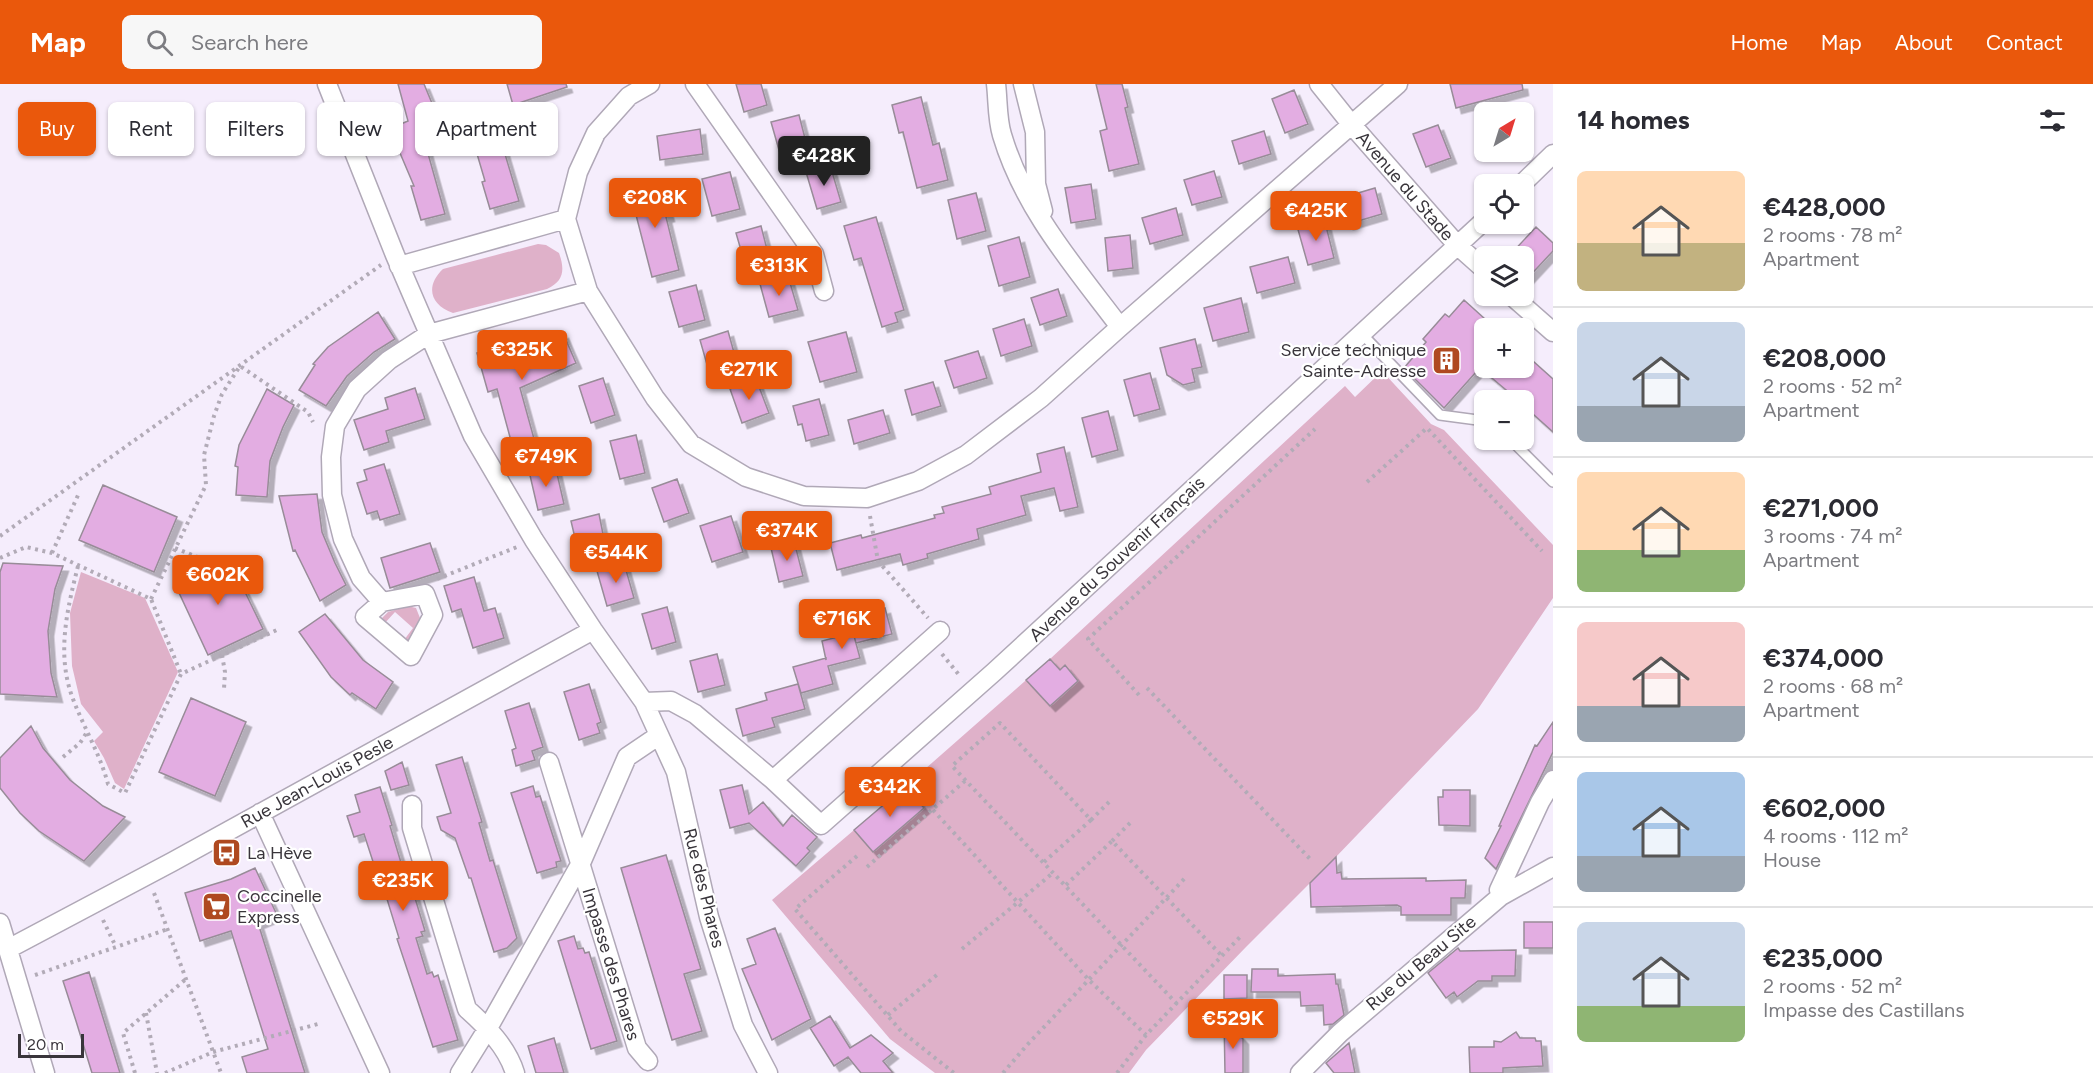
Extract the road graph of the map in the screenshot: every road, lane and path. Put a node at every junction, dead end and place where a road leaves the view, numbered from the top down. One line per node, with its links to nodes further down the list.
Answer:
1 (327, 84): 15 (street, Rue des Phares)
2 (650, 84): 11 (street)
3 (695, 84): 18 (street)
4 (996, 84): 13 (street)
5 (1023, 84): 13 (street)
6 (1319, 84): 8 (street, Avenue du Stade)
7 (1398, 84): 8 (street)
8 (1351, 124): 14 (street, Avenue du Stade); 20 (street)
9 (1553, 154): 10 (street)
10 (1532, 174)
11 (566, 219): 15 (street); 17 (street)
12 (1474, 231): 14 (street, Avenue du Stade)
13 (1049, 233): 20 (street)
14 (1458, 246): 16 (street); 23 (street, Avenue du Souvenir Français)
15 (397, 260): 22 (street, Rue des Phares); 24 (path)
16 (1474, 260)
17 (588, 291): 22 (street); 32 (street)
18 (824, 291)
19 (1523, 306): 21 (street)
20 (1120, 327): 32 (street)
21 (1553, 333)
22 (429, 334): 34 (street, Rue des Phares); 43 (street)
23 (1362, 334): 25 (lane); 51 (street, Avenue du Souvenir Français)
24 (240, 366): 26 (path); 33 (path); 35 (path)
25 (1474, 420)
26 (313, 422)
27 (1316, 429): 52 (path)
28 (1521, 450): 30 (lane)
29 (1367, 482): 36 (path)
30 (1553, 482)
31 (79, 493): 37 (path)
32 (867, 498): 46 (path)
33 (0, 536)
34 (534, 540): 41 (path); 45 (street, Rue des Phares)
35 (175, 548): 39 (path); 42 (path)
36 (1542, 551)
37 (52, 553): 38 (path); 40 (path)
38 (0, 558)
39 (207, 561)
40 (78, 567): 42 (path); 54 (path)
41 (425, 594): 43 (street); 43 (street)
42 (151, 599): 48 (path)
43 (382, 602)
44 (279, 629): 47 (path)
45 (593, 630): 53 (street, Rue des Phares); 64 (street, Rue Jean-Louis Pesle)
46 (935, 635): 51 (path); 58 (street)
47 (222, 655): 48 (path); 50 (path)
48 (181, 674): 54 (path)
49 (1147, 688): 69 (path)
50 (224, 689)
51 (974, 691): 58 (street, Avenue du Souvenir Français)
52 (1139, 695)
53 (644, 702): 55 (street, Rue des Phares); 58 (street)
54 (87, 731): 56 (path)
55 (658, 736): 71 (street); 111 (street, Rue des Phares)
56 (63, 757)
57 (549, 762): 71 (street, Impasse des Phares)
58 (773, 780)
59 (966, 780): 63 (path); 65 (path); 70 (path)
60 (1553, 780): 78 (street)
61 (1112, 799): 65 (path)
62 (412, 805): 98 (street)
63 (933, 810): 72 (path); 80 (path)
64 (260, 813): 87 (street, Rue Jean-Louis Pesle); 108 (street)
65 (1091, 820): 70 (path)
66 (1132, 820): 67 (path)
67 (1112, 842): 76 (path); 79 (path)
68 (857, 856): 96 (path)
69 (1312, 861)
70 (1044, 862): 74 (path)
71 (581, 863): 98 (street); 101 (street, Impasse des Phares)
72 (867, 867)
73 (1553, 867): 78 (street, Rue du Beau Site)
74 (1054, 872): 76 (path); 80 (path)
75 (1185, 878): 79 (path)
76 (1066, 885): 85 (path)
77 (154, 892): 83 (path)
78 (1501, 896): 115 (street, Rue du Beau Site)
79 (1166, 897): 85 (path); 89 (path)
80 (1017, 901): 88 (path); 93 (path)
81 (103, 920): 86 (path)
82 (0, 923): 87 (street)
83 (168, 929): 86 (path); 92 (path)
84 (1240, 937): 89 (path)
85 (1122, 945): 93 (path); 94 (path)
86 (116, 947): 91 (path)
87 (8, 948): 103 (street)
88 (962, 949)
89 (1222, 956): 94 (path)
90 (938, 974): 96 (path)
91 (33, 976)
92 (186, 979): 95 (path); 100 (path)
93 (1089, 980): 99 (path); 113 (path)
94 (1177, 1004): 99 (path)
95 (146, 1013): 104 (path); 105 (path)
96 (888, 1015): 112 (path)
97 (318, 1024): 100 (path)
98 (488, 1028): 109 (street); 110 (street)
99 (1146, 1035): 114 (path)
100 (213, 1052): 102 (path); 107 (path)
101 (648, 1061)
102 (174, 1071): 106 (path)
103 (45, 1073)
104 (135, 1073)
105 (157, 1073)
106 (165, 1073)
107 (221, 1073)
108 (380, 1073)
109 (460, 1073)
110 (515, 1073)
111 (768, 1073)
112 (954, 1073)
113 (1003, 1073)
114 (1117, 1073)
115 (1300, 1073)

